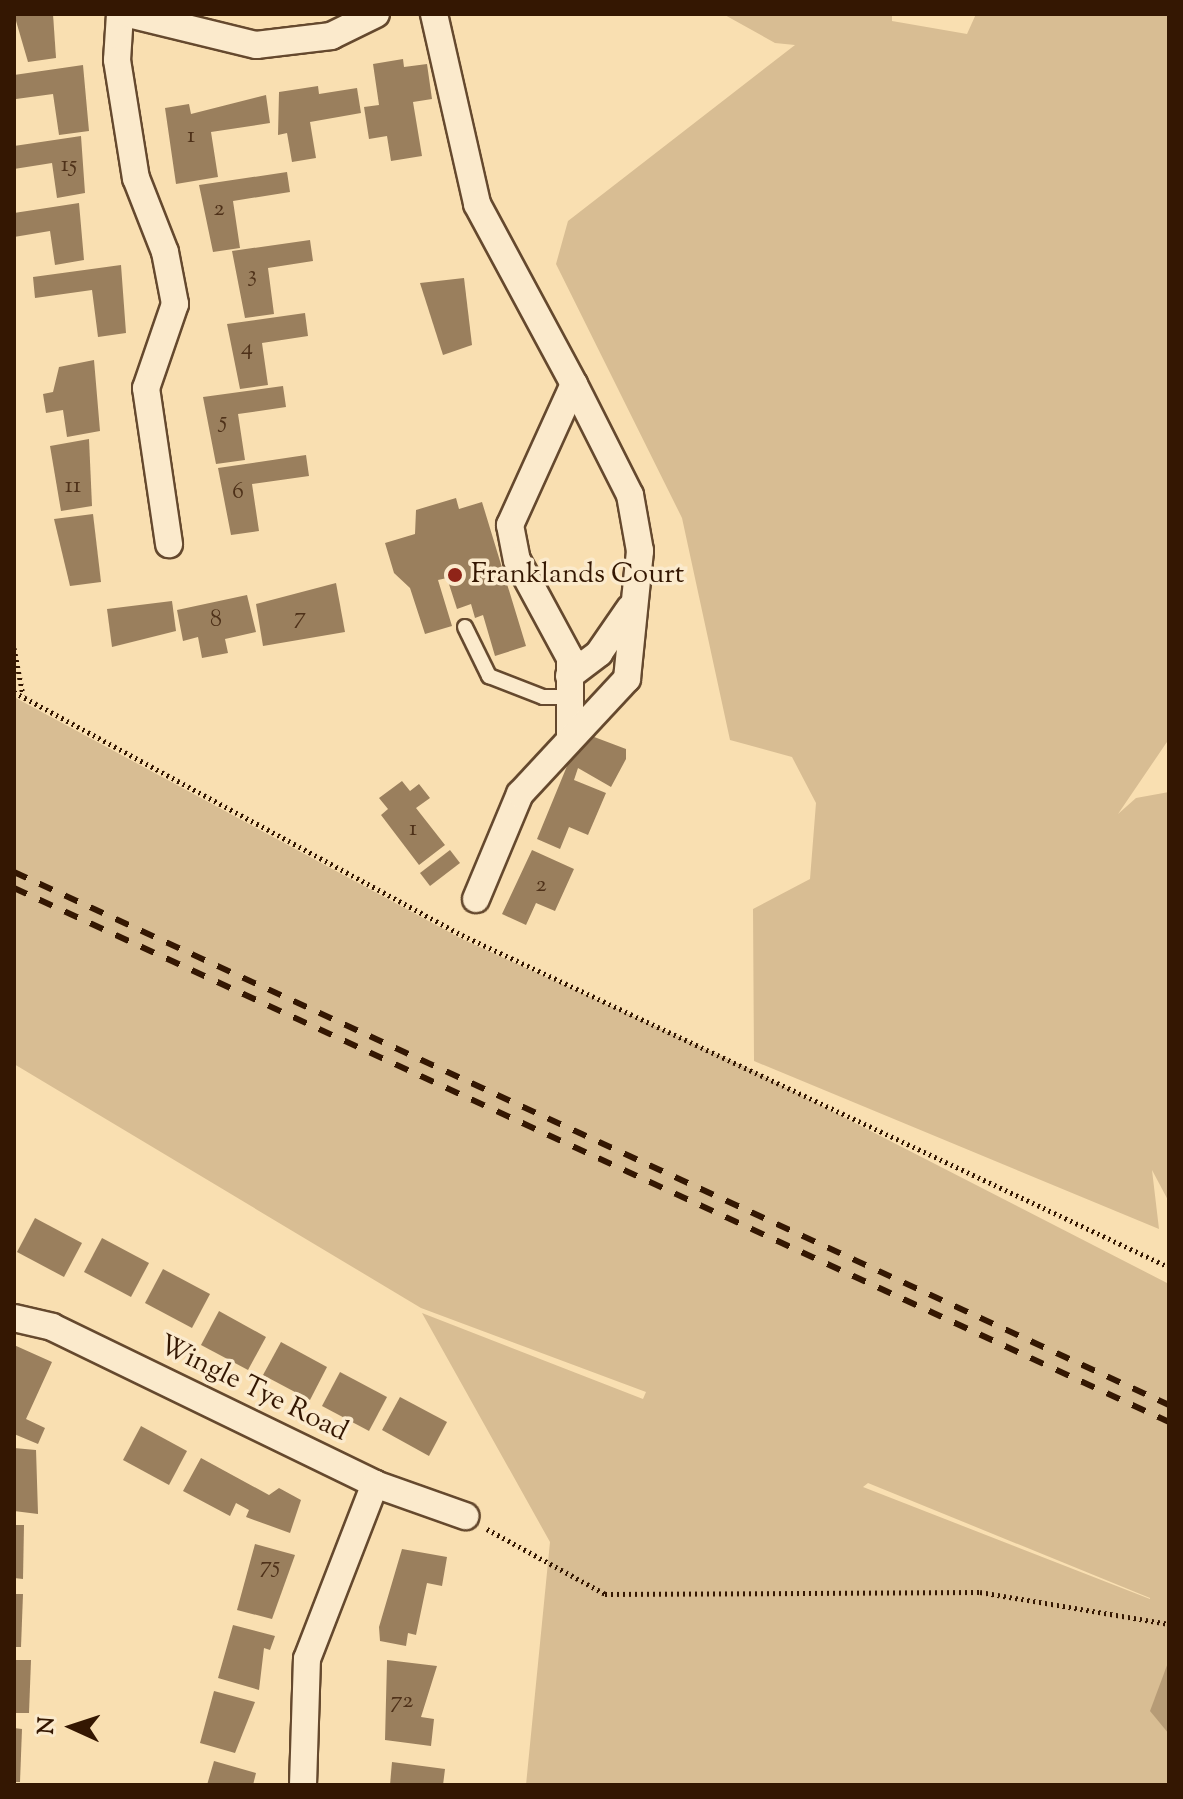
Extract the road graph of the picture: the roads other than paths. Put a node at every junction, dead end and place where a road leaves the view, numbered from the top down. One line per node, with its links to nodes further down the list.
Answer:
1 (120, 14): 6 (street)
2 (129, 14): 3 (street)
3 (376, 14)
4 (434, 14): 5 (street)
5 (574, 384): 7 (street); 9 (street)
6 (169, 544)
7 (630, 608): 9 (street); 10 (street)
8 (465, 627): 9 (lane)
9 (569, 686): 10 (street)
10 (570, 736): 11 (street)
11 (476, 899)
12 (14, 1318): 13 (street, Wingle Tye Road)
13 (375, 1484): 14 (street, Wingle Tye Road); 15 (street)
14 (465, 1516)
15 (303, 1785)

